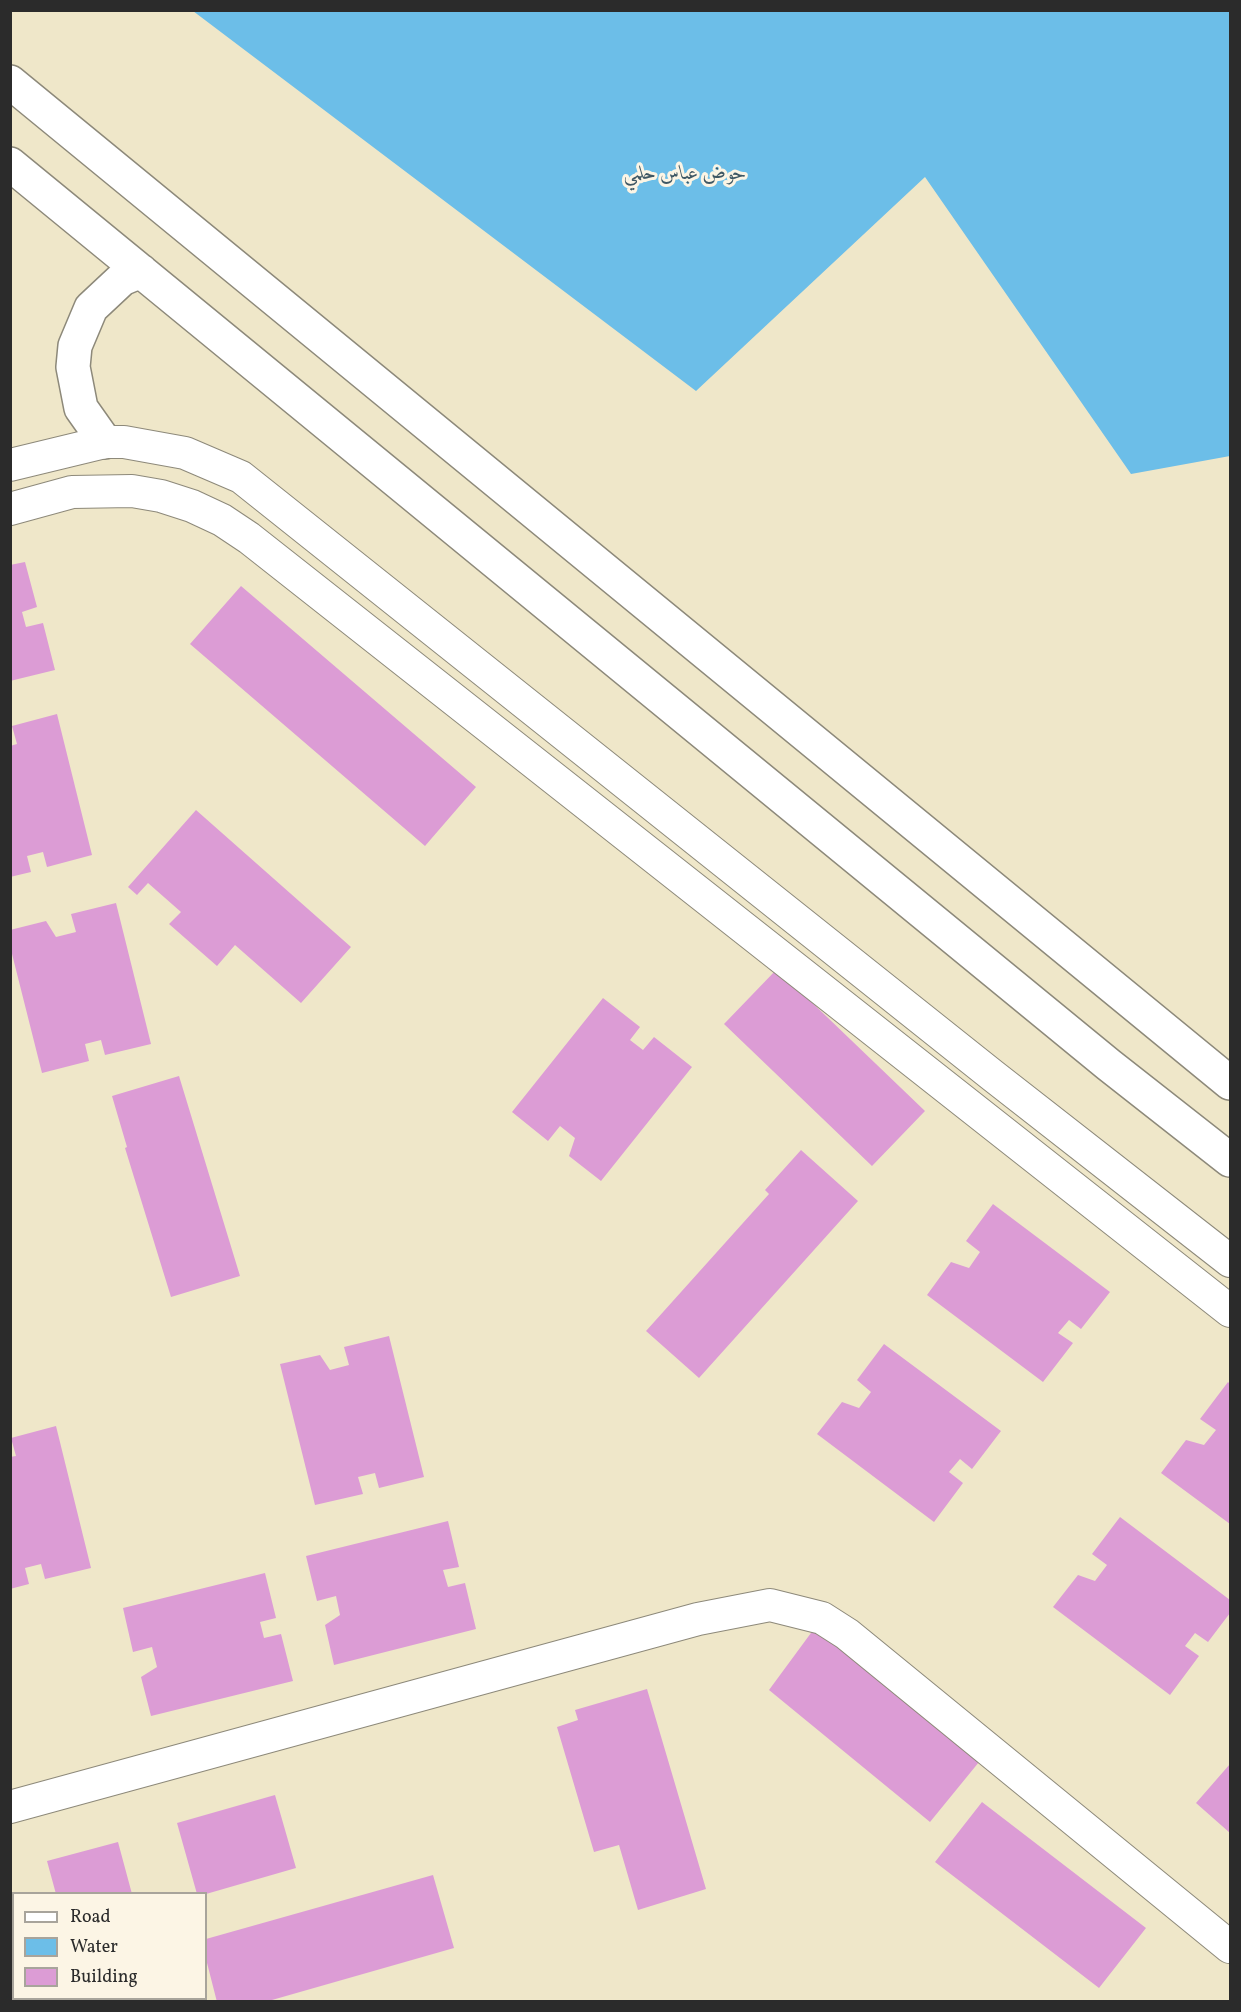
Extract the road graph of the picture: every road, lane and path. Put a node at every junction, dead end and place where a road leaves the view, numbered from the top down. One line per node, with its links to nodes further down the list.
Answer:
1 (10, 82): 9 (main road)
2 (10, 164): 3 (main road)
3 (141, 271): 4 (main road); 10 (main road)
4 (105, 442): 5 (street); 7 (street)
5 (10, 465)
6 (10, 509): 8 (street)
7 (666, 815): 8 (street); 11 (street)
8 (640, 846): 12 (street)
9 (1230, 1083)
10 (1230, 1160)
11 (1230, 1261)
12 (1230, 1311)
13 (10, 1807): 14 (street)
14 (1230, 1947)

